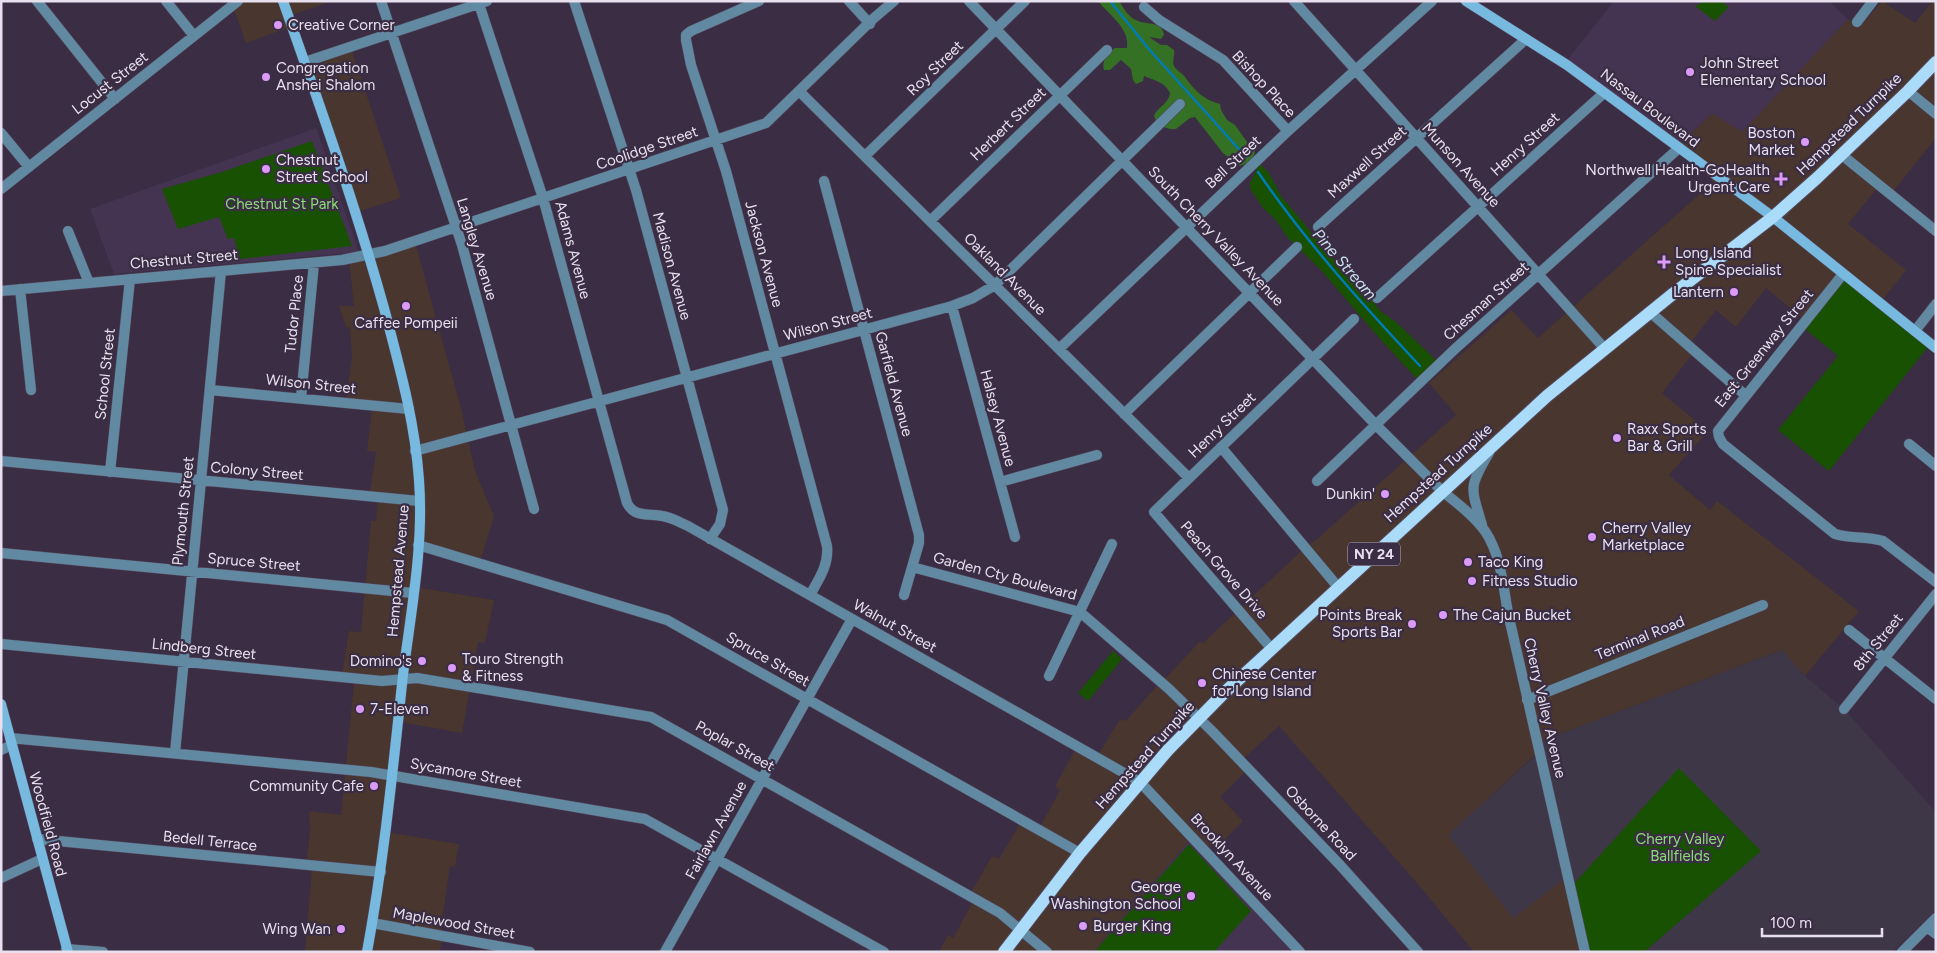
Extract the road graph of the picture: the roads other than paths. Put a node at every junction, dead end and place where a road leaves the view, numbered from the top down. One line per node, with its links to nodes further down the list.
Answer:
1 (38, 1): 32 (street)
2 (166, 1): 22 (street)
3 (238, 1): 22 (street, Locust Street)
4 (283, 1): 25 (main road, Hempstead Avenue)
5 (381, 1): 21 (street, Langley Avenue)
6 (574, 1): 44 (street, Madison Avenue)
7 (759, 1): 38 (street, Jackson Avenue)
8 (849, 1): 19 (street)
9 (894, 1): 19 (street, Coolidge Street)
10 (969, 1): 20 (street, South Cherry Valley Avenue)
11 (1025, 1): 20 (street, Roy Street)
12 (1294, 1): 27 (street, Munson Avenue)
13 (1432, 1): 27 (street, Bell Street)
14 (1466, 1): 23 (main road, Nassau Boulevard)
15 (1873, 1): 18 (street)
16 (481, 2): 21 (street); 47 (street, Adams Avenue)
17 (1144, 7): 35 (street, Bishop Place)
18 (1857, 22)
19 (870, 24): 29 (street, Coolidge Street)
20 (996, 30): 31 (street, South Cherry Valley Avenue); 41 (street, Roy Street)
21 (392, 33): 25 (street); 51 (street, Langley Avenue)
22 (194, 36): 32 (street, Locust Street)
23 (1526, 40): 30 (main road, Nassau Boulevard); 37 (street, Maxwell Street)
24 (1107, 50): 31 (street, Herbert Street)
25 (305, 62): 57 (main road, Hempstead Avenue)
26 (1936, 62): 28 (main road, Hempstead Turnpike / NY 24)
27 (1356, 70): 35 (street, Bell Street); 37 (street, Munson Avenue)
28 (1908, 91): 34 (street); 40 (main road, Hempstead Turnpike / NY 24)
29 (800, 92): 38 (street, Coolidge Street); 41 (street, Oakland Avenue)
30 (1604, 93): 39 (main road, Nassau Boulevard); 48 (street, Henry Street)
31 (1059, 95): 42 (street, South Cherry Valley Avenue); 50 (street, Herbert Street)
32 (115, 99): 43 (street, Locust Street)
33 (1180, 104): 42 (street, Wilson Street)
34 (1936, 114)
35 (1288, 131): 52 (street, Bell Street)
36 (1, 133): 43 (street)
37 (1417, 138): 48 (street, Munson Avenue); 53 (street, Maxwell Street)
38 (717, 140): 44 (street, Coolidge Street); 78 (street, Jackson Avenue)
39 (1679, 148): 49 (main road, Nassau Boulevard); 60 (street, Chesman Street)
40 (1842, 155): 49 (main road, Hempstead Turnpike / NY 24); 55 (street)
41 (865, 156): 50 (street, Oakland Avenue)
42 (1123, 161): 52 (street, South Cherry Valley Avenue); 64 (street, Wilson Street)
43 (28, 167): 46 (street, Locust Street)
44 (629, 169): 47 (street, Coolidge Street); 80 (street, Madison Avenue)
45 (824, 181): 73 (street, Garfield Avenue)
46 (1, 189)
47 (543, 198): 51 (street, Coolidge Street); 85 (street, Adams Avenue)
48 (1478, 206): 60 (street, Munson Avenue); 68 (street, Henry Street)
49 (1772, 217): 61 (main road, Nassau Boulevard); 71 (main road, Hempstead Turnpike / NY 24)
50 (930, 221): 64 (street, Oakland Avenue)
51 (456, 227): 57 (street, Coolidge Street); 88 (street, Langley Avenue)
52 (1186, 227): 67 (street, South Cherry Valley Avenue); 76 (street, Bell Street)
53 (1318, 227)
54 (68, 231): 63 (street)
55 (1936, 231)
56 (1297, 247): 67 (street)
57 (369, 255): 58 (street, Chestnut Street); 86 (main road, Hempstead Avenue)
58 (314, 263): 59 (street, Chestnut Street); 84 (street, Tudor Place)
59 (221, 271): 62 (street, Chestnut Street); 82 (street, Plymouth Street)
60 (1539, 274): 77 (street, Munson Avenue); 89 (street, Chesman Street)
61 (1843, 274): 74 (main road, Nassau Boulevard); 83 (street, East Greenway Street)
62 (130, 279): 63 (street, Chestnut Street); 97 (street, School Street)
63 (89, 283): 65 (street, Chestnut Street)
64 (995, 285): 70 (street, Wilson Street); 76 (street, Oakland Avenue)
65 (20, 289): 66 (street, Chestnut Street); 81 (street)
66 (1, 291)
67 (1249, 293): 79 (street, South Cherry Valley Avenue); 87 (street)
68 (1377, 298)
69 (1936, 304): 74 (street)
70 (952, 306): 73 (street, Wilson Street); 101 (street, Halsey Avenue)
71 (1650, 312): 77 (main road, Hempstead Turnpike / NY 24); 83 (street)
72 (1354, 319): 79 (street, Henry Street)
73 (863, 330): 78 (street, Wilson Street); 113 (street, Garfield Avenue)
74 (1915, 331): 75 (main road, Nassau Boulevard)
75 (1936, 348)
76 (1059, 349): 87 (street, Oakland Avenue)
77 (1605, 349): 92 (main road, Hempstead Turnpike / NY 24)
78 (775, 354): 80 (street, Wilson Street); 119 (street, Jackson Avenue)
79 (1313, 359): 89 (street, South Cherry Valley Avenue); 91 (street, Henry Street)
80 (687, 378): 85 (street, Wilson Street); 109 (street, Madison Avenue)
81 (31, 390)
82 (210, 390): 84 (street, Wilson Street); 99 (street, Plymouth Street)
83 (1745, 395): 115 (street, East Greenway Street)
84 (301, 398): 86 (street, Wilson Street)
85 (599, 401): 88 (street, Wilson Street); 105 (street, Adams Avenue)
86 (409, 409): 93 (main road, Hempstead Avenue)
87 (1124, 414): 98 (street, Oakland Avenue)
88 (511, 425): 93 (street, Wilson Street); 104 (street, Langley Avenue)
89 (1376, 425): 100 (street, Chesman Street); 102 (street, South Cherry Valley Avenue)
90 (1909, 444): 96 (street)
91 (1221, 447): 98 (street, Henry Street); 116 (street)
92 (1492, 448): 102 (main road, Hempstead Turnpike / NY 24); 107 (street)
93 (415, 451): 103 (main road, Hempstead Avenue)
94 (1097, 455): 101 (street)
95 (1, 461): 97 (street, Colony Street)
96 (1936, 466)
97 (110, 472): 99 (street, Colony Street)
98 (1189, 478): 106 (street, Henry Street)
99 (201, 480): 103 (street, Colony Street); 114 (street, Plymouth Street)
100 (1318, 481)
101 (1000, 482): 108 (street, Halsey Avenue)
102 (1442, 491): 107 (street, Cherry Valley Avenue); 116 (main road, Hempstead Turnpike / NY 24)
103 (419, 501): 111 (main road, Hempstead Avenue)
104 (534, 509)
105 (630, 510): 109 (street, Walnut Street)
106 (1154, 512): 126 (street, Peach Grove Drive)
107 (1483, 529): 133 (street, Cherry Valley Avenue)
108 (1015, 537)
109 (710, 539): 119 (street, Walnut Street)
110 (1112, 544): 122 (street)
111 (418, 545): 117 (main road, Hempstead Avenue); 131 (street, Spruce Street)
112 (1, 553): 114 (street, Spruce Street)
113 (912, 566): 120 (street, Garfield Avenue); 122 (street, Garden Cty Boulevard)
114 (192, 571): 117 (street, Spruce Street); 128 (street, Plymouth Street)
115 (1936, 582)
116 (1338, 587): 126 (main road, Hempstead Turnpike / NY 24)
117 (413, 593): 130 (main road, Hempstead Avenue)
118 (1936, 594): 127 (street, 8th Street)
119 (810, 595): 123 (street, Walnut Street)
120 (904, 595)
121 (1763, 605): 133 (street, Terminal Road)
122 (1080, 612): 129 (street); 136 (street, Garden Cty Boulevard)
123 (852, 619): 131 (street, Fairlawn Avenue); 142 (street, Walnut Street)
124 (1849, 630): 127 (street)
125 (1, 644): 128 (street, Lindberg Street)
126 (1271, 648): 136 (main road, Hempstead Turnpike / NY 24)
127 (1884, 658): 132 (street); 135 (street, 8th Street)
128 (183, 662): 130 (street, Lindberg Street); 139 (street, Plymouth Street)
129 (1049, 676)
130 (403, 679): 140 (main road, Hempstead Avenue); 141 (street, Poplar Street)
131 (807, 699): 141 (street, Fairlawn Avenue); 144 (street, Spruce Street)
132 (1936, 699)
133 (1527, 700): 165 (street, Cherry Valley Avenue)
134 (1, 704): 137 (main road, Woodfield Road)
135 (1844, 709)
136 (1199, 718): 142 (main road, Hempstead Turnpike / NY 24); 164 (street, Osborne Road)
137 (11, 742): 138 (street); 139 (street, Sycamore Street); 143 (main road, Woodfield Road)
138 (1, 750)
139 (175, 753): 140 (street, Sycamore Street)
140 (393, 776): 145 (street, Sycamore Street); 147 (main road, Hempstead Avenue)
141 (762, 778): 145 (street, Fairlawn Avenue); 152 (street, Poplar Street)
142 (1140, 782): 144 (main road, Hempstead Turnpike / NY 24); 163 (street, Brooklyn Avenue)
143 (37, 839): 146 (main road, Woodfield Road); 147 (street, Bedell Terrace)
144 (1080, 853): 152 (main road, Hempstead Turnpike / NY 24)
145 (717, 858): 159 (street, Fairlawn Avenue); 160 (street, Sycamore Street)
146 (42, 859): 148 (street); 155 (main road, Woodfield Road)
147 (380, 872): 150 (main road, Hempstead Avenue)
148 (1, 878)
149 (1936, 918): 151 (street)
150 (372, 923): 154 (street, Maplewood Street); 157 (main road, Hempstead Avenue)
151 (1927, 927): 153 (street); 166 (street)
152 (1020, 930): 161 (main road, Hempstead Turnpike / NY 24); 162 (street, Poplar Street)
153 (1936, 934)
154 (488, 948): 158 (street, Maplewood Street)
155 (67, 950): 156 (street)
156 (103, 952)
157 (368, 952)
158 (530, 952)
159 (665, 952)
160 (884, 952)
161 (1004, 952)
162 (1047, 952)
163 (1300, 952)
164 (1418, 952)
165 (1585, 952)
166 (1902, 952)

